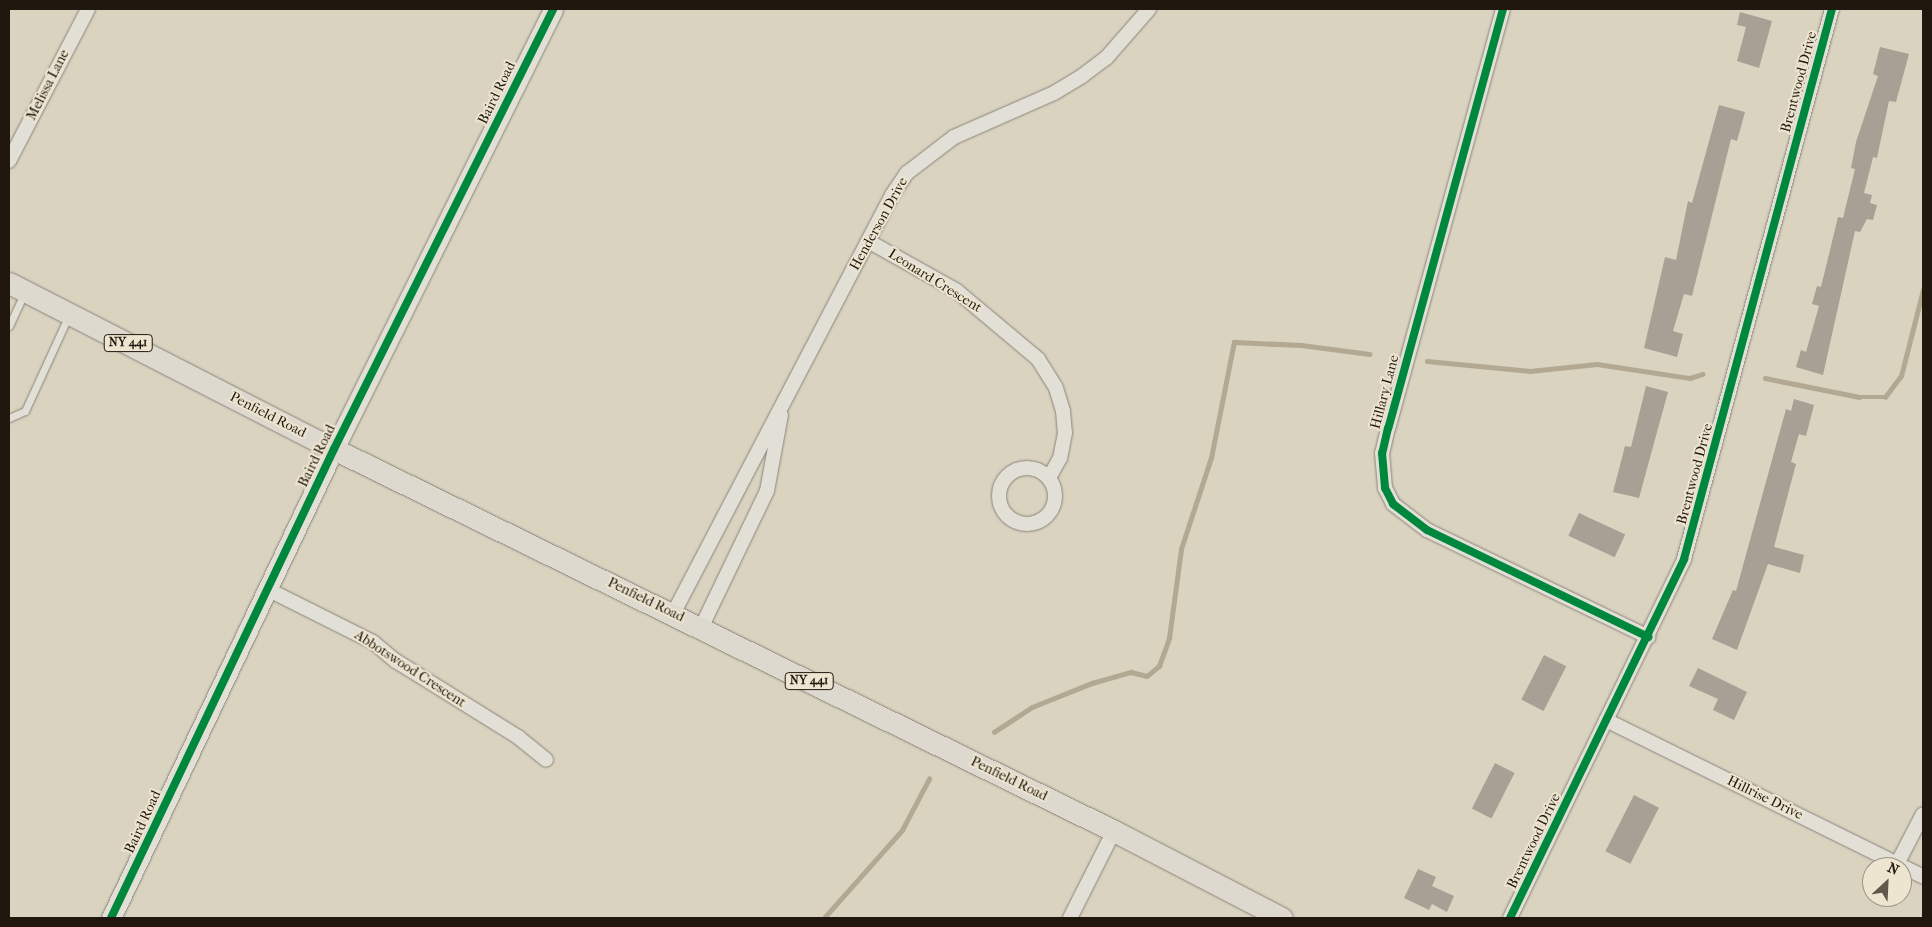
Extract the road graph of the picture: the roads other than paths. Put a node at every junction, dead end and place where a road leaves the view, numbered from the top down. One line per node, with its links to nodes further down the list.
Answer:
1 (88, 9): 6 (street, Melissa Lane)
2 (553, 9): 13 (street, Baird Road)
3 (1149, 9): 7 (street, Henderson Drive)
4 (1503, 9): 18 (street, Hillary Lane)
5 (1832, 9): 18 (street, Brentwood Drive)
6 (9, 162)
7 (868, 241): 11 (street, Henderson Drive); 14 (street, Leonard Crescent)
8 (17, 287): 9 (main road, Penfield Road / NY 441); 10 (lane)
9 (70, 314): 12 (lane); 13 (main road, Penfield Road / NY 441)
10 (9, 326)
11 (782, 405): 16 (street, Henderson Drive); 17 (street, Henderson Drive)
12 (9, 418)
13 (334, 449): 15 (street, Baird Road); 16 (main road, Penfield Road / NY 441)
14 (1049, 478): 14 (street)
15 (267, 589): 20 (street, Abbotswood Crescent); 25 (street, Baird Road)
16 (673, 614): 17 (main road, Penfield Road / NY 441)
17 (701, 628): 22 (main road, Penfield Road / NY 441)
18 (1648, 638): 19 (street, Brentwood Drive)
19 (1606, 720): 23 (street, Hillrise Drive); 28 (street, Brentwood Drive)
20 (546, 760)
21 (1923, 814): 24 (street)
22 (1114, 831): 26 (street); 27 (main road, Penfield Road / NY 441)
23 (1883, 857)
24 (1901, 857)
25 (111, 918)
26 (1070, 918)
27 (1282, 918)
28 (1510, 918)

